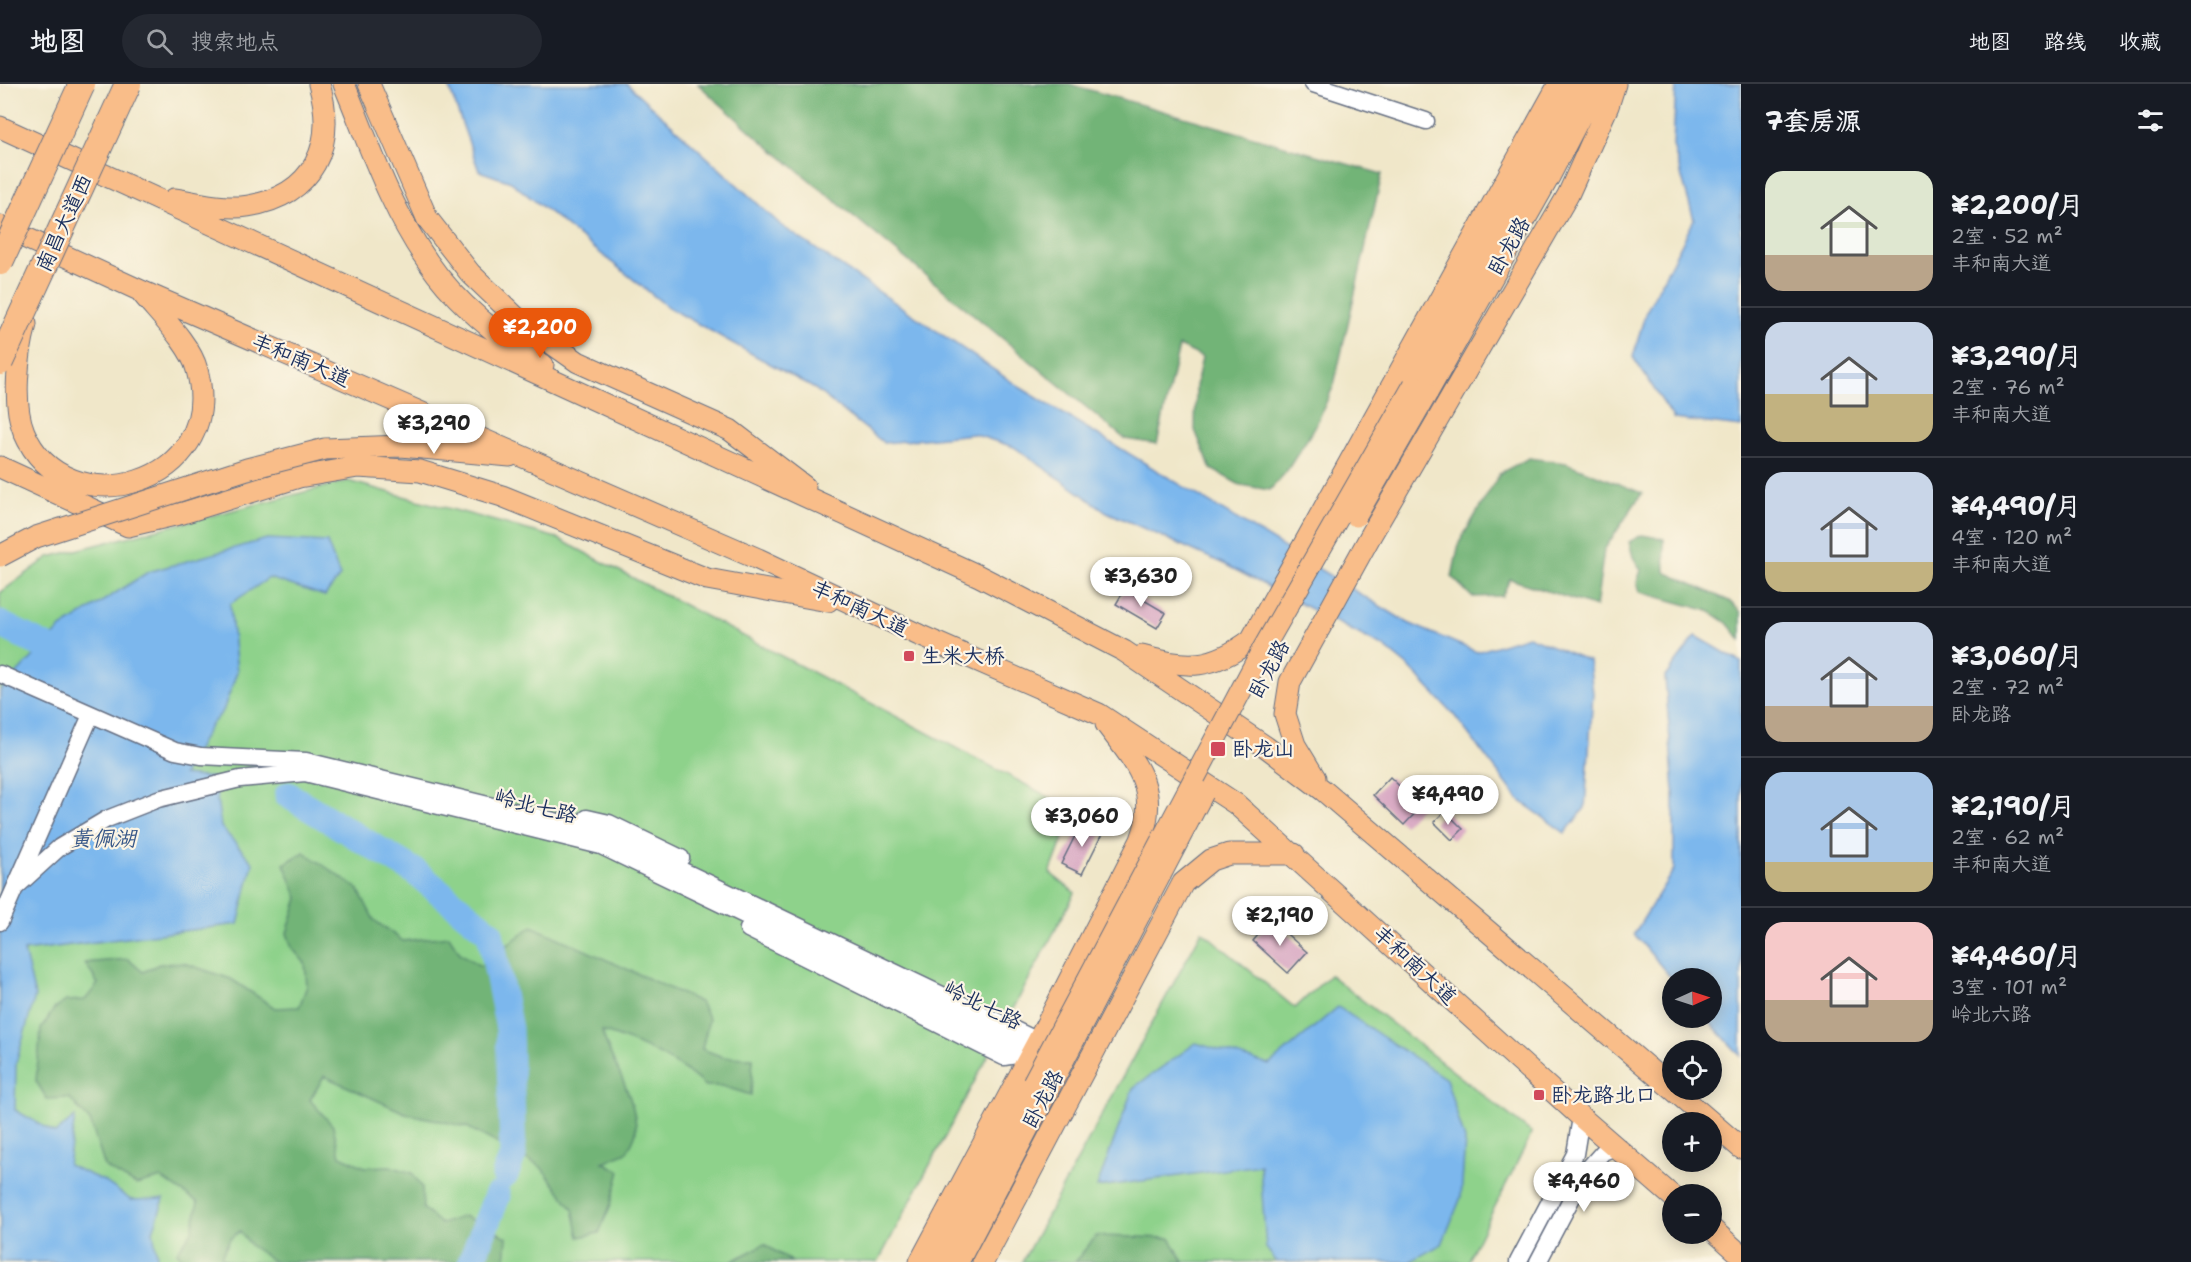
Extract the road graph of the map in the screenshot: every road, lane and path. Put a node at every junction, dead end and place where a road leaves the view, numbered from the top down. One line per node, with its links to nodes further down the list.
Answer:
1 (82, 84): 15 (highway, 南昌大道西, bridge)
2 (319, 84): 13 (main road)
3 (344, 84): 20 (main road)
4 (369, 84): 23 (main road)
5 (1313, 84): 11 (street)
6 (1559, 84): 26 (main road, 卧龙路)
7 (1577, 84): 19 (main road, 卧龙路)
8 (1597, 84): 19 (main road, 卧龙路)
9 (1615, 84): 30 (main road, 卧龙路)
10 (129, 86): 16 (highway, 南昌大道西, bridge)
11 (1426, 121)
12 (0, 127): 13 (main road)
13 (153, 196): 20 (main road)
14 (0, 226): 17 (main road, 丰和南大道)
15 (0, 262)
16 (37, 283): 17 (main road, bridge); 18 (highway, 南昌大道西, bridge)
17 (139, 290): 21 (main road, 丰和南大道)
18 (0, 362)
19 (1420, 389): 35 (main road, 卧龙路, bridge)
20 (623, 413): 23 (main road)
21 (528, 458): 24 (main road, bridge); 25 (main road, 丰和南大道)
22 (0, 467): 25 (main road)
23 (838, 512): 26 (main road)
24 (0, 556)
25 (855, 606): 28 (main road, 丰和南大道)
26 (1124, 651): 30 (main road)
27 (0, 674): 29 (street)
28 (1099, 714): 31 (main road, 丰和南大道); 34 (main road, 卧龙路)
29 (91, 715): 32 (street, 岭北七路); 34 (street)
30 (1324, 791): 36 (main road)
31 (1294, 854): 37 (main road, 丰和南大道); 47 (main road, 卧龙路)
32 (16, 886): 33 (street, 岭北七路); 34 (street, 岭北七路)
33 (0, 922)
34 (1035, 1047): 44 (main road, 卧龙路)
35 (1040, 1087): 45 (main road, 卧龙路); 46 (main road, 卧龙路)
36 (1699, 1112)
37 (1581, 1117): 39 (main road, 丰和南大道); 48 (street)
38 (1722, 1132): 40 (main road)
39 (1616, 1147): 41 (main road, 丰和南大道); 49 (street)
40 (1741, 1148)
41 (1662, 1187)
42 (1722, 1238): 43 (main road)
43 (1741, 1255)
44 (920, 1262)
45 (940, 1262)
46 (958, 1262)
47 (983, 1262)
48 (1518, 1262)
49 (1539, 1262)

